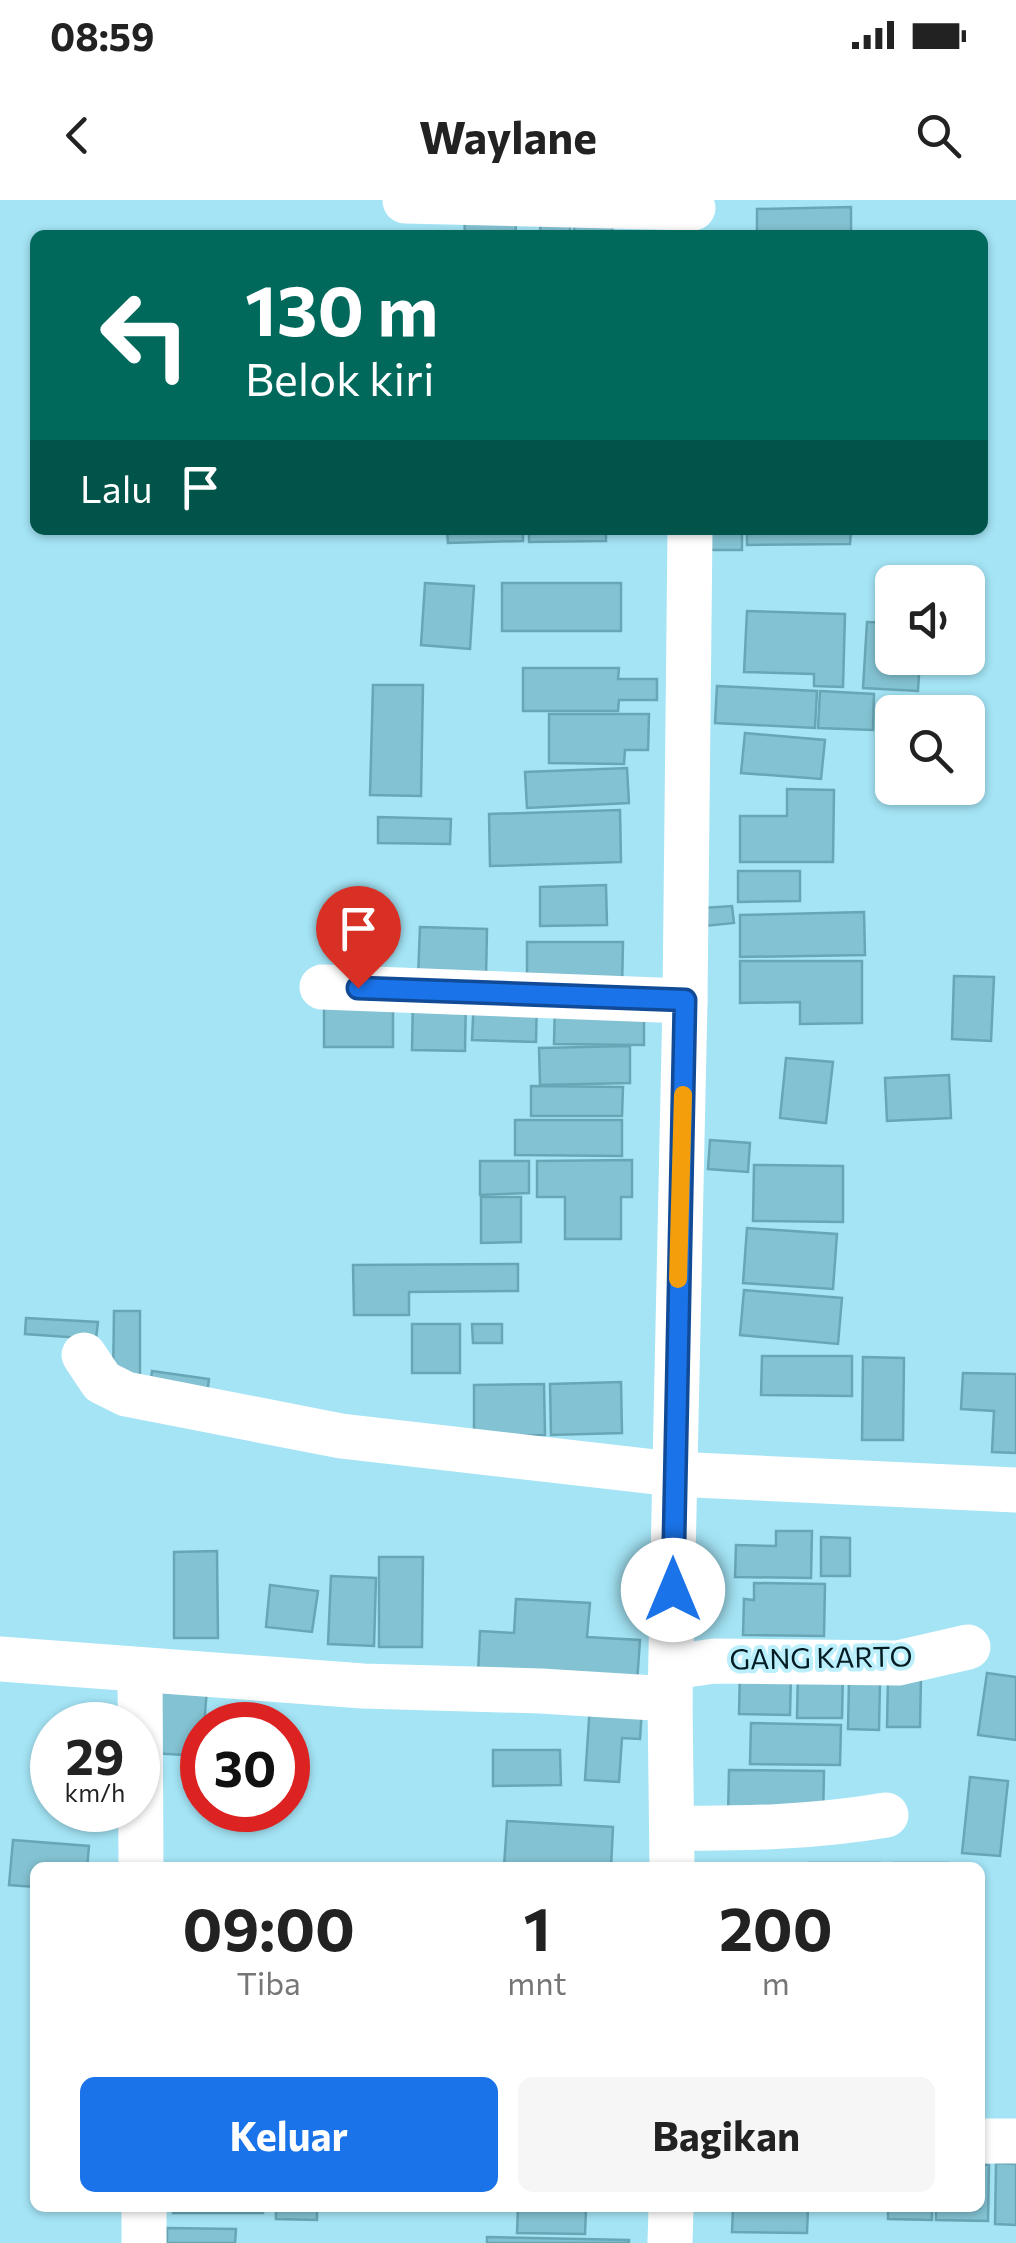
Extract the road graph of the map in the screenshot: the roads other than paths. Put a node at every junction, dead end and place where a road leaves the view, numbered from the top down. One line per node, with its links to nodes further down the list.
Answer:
1 (405, 200): 2 (street)
2 (693, 214)
3 (690, 535): 5 (street)
4 (322, 987): 5 (street)
5 (685, 1000): 7 (street)
6 (84, 1355): 7 (street)
7 (674, 1474): 8 (street); 12 (street)
8 (1016, 1490)
9 (968, 1647): 12 (street, GANG KARTO)
10 (0, 1659): 11 (street, GANG KARTO)
11 (140, 1670): 12 (street, GANG KARTO); 15 (street)
12 (672, 1683): 14 (street)
13 (886, 1814): 14 (street)
14 (672, 1848)
15 (141, 1862)
16 (985, 2141): 17 (street)
17 (1016, 2141)
18 (144, 2212): 20 (street)
19 (671, 2212): 21 (street)
20 (144, 2243)
21 (670, 2243)

